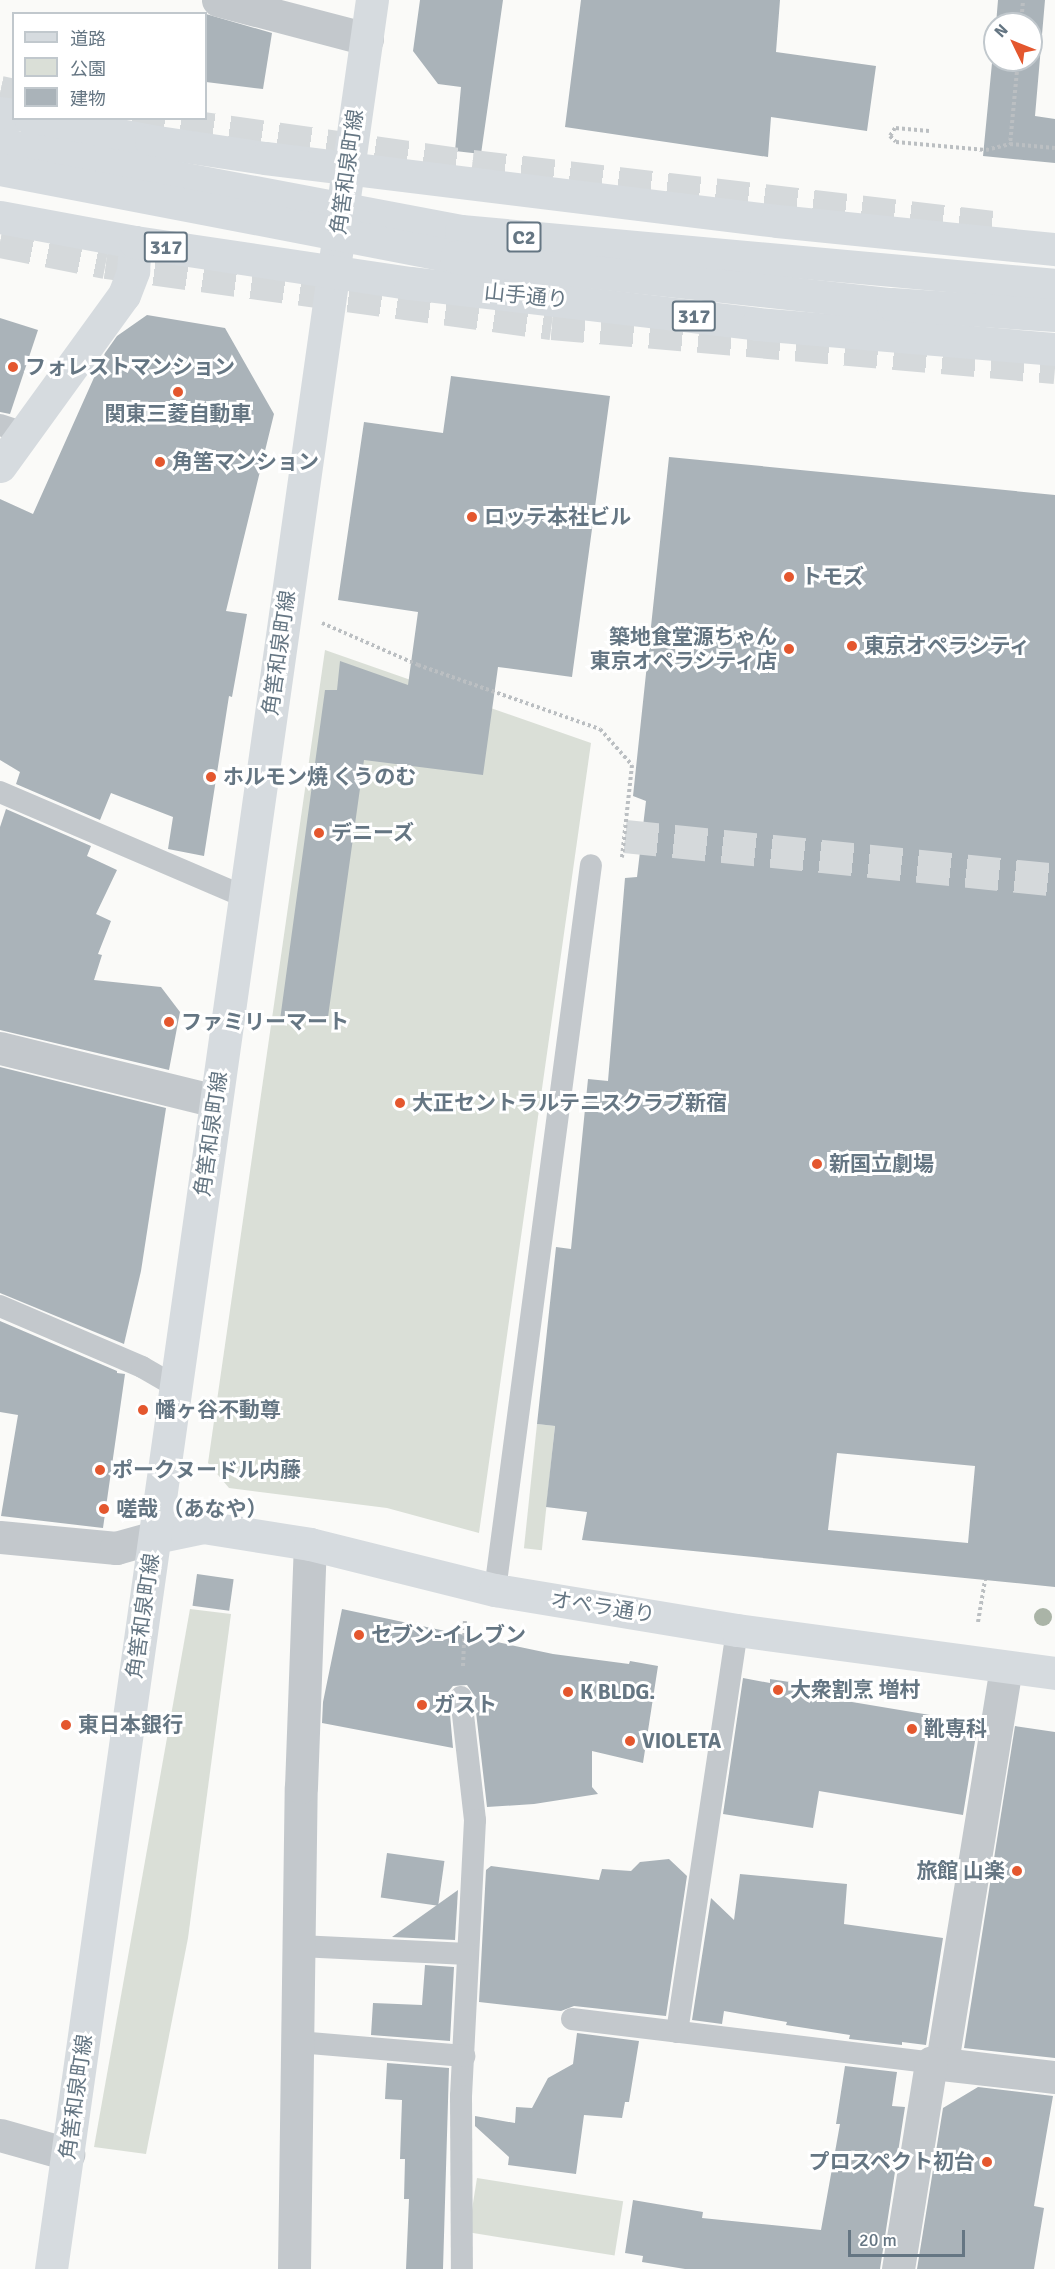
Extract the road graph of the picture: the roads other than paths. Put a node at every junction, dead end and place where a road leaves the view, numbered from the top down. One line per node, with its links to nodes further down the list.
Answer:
1 (218, 0): 3 (street)
2 (372, 0): 3 (main road, 角筈和泉町線)
3 (367, 39): 6 (main road, 角筈和泉町線)
4 (41, 120): 6 (main road)
5 (0, 144): 12 (main road, C2)
6 (347, 168): 10 (main road); 11 (main road, 角筈和泉町線)
7 (0, 169): 13 (main road, C2)
8 (0, 217): 9 (main road, 山手通り / 317)
9 (135, 242): 11 (main road, 山手通り / 317); 15 (main road)
10 (1055, 249)
11 (334, 270): 14 (main road, 山手通り / 317); 19 (main road, 角筈和泉町線)
12 (1055, 285)
13 (1055, 315)
14 (1055, 349)
15 (12, 429): 16 (main road)
16 (0, 466)
17 (0, 792): 19 (lane)
18 (591, 865): 27 (lane)
19 (245, 897): 21 (main road, 角筈和泉町線)
20 (0, 1048): 21 (street)
21 (216, 1101): 23 (main road, 角筈和泉町線)
22 (0, 1306): 23 (lane)
23 (176, 1387): 25 (main road, 角筈和泉町線)
24 (0, 1537): 25 (street)
25 (154, 1537): 26 (main road, オペラ通り); 41 (main road, 角筈和泉町線)
26 (310, 1544): 27 (main road, オペラ通り); 32 (street)
27 (495, 1590): 28 (main road, オペラ通り)
28 (737, 1630): 29 (main road, オペラ通り); 35 (lane)
29 (1006, 1667): 30 (main road, オペラ通り); 38 (street)
30 (1055, 1673)
31 (461, 1696): 33 (lane)
32 (299, 1946): 33 (lane); 36 (street)
33 (468, 1954): 37 (lane)
34 (572, 2019): 35 (lane)
35 (677, 2032): 38 (lane)
36 (298, 2042): 37 (lane); 43 (street)
37 (464, 2056): 44 (lane)
38 (936, 2064): 39 (street); 45 (street)
39 (1055, 2077)
40 (0, 2135): 41 (street)
41 (68, 2154): 42 (main road, 角筈和泉町線)
42 (51, 2269)
43 (294, 2269)
44 (462, 2269)
45 (898, 2269)

